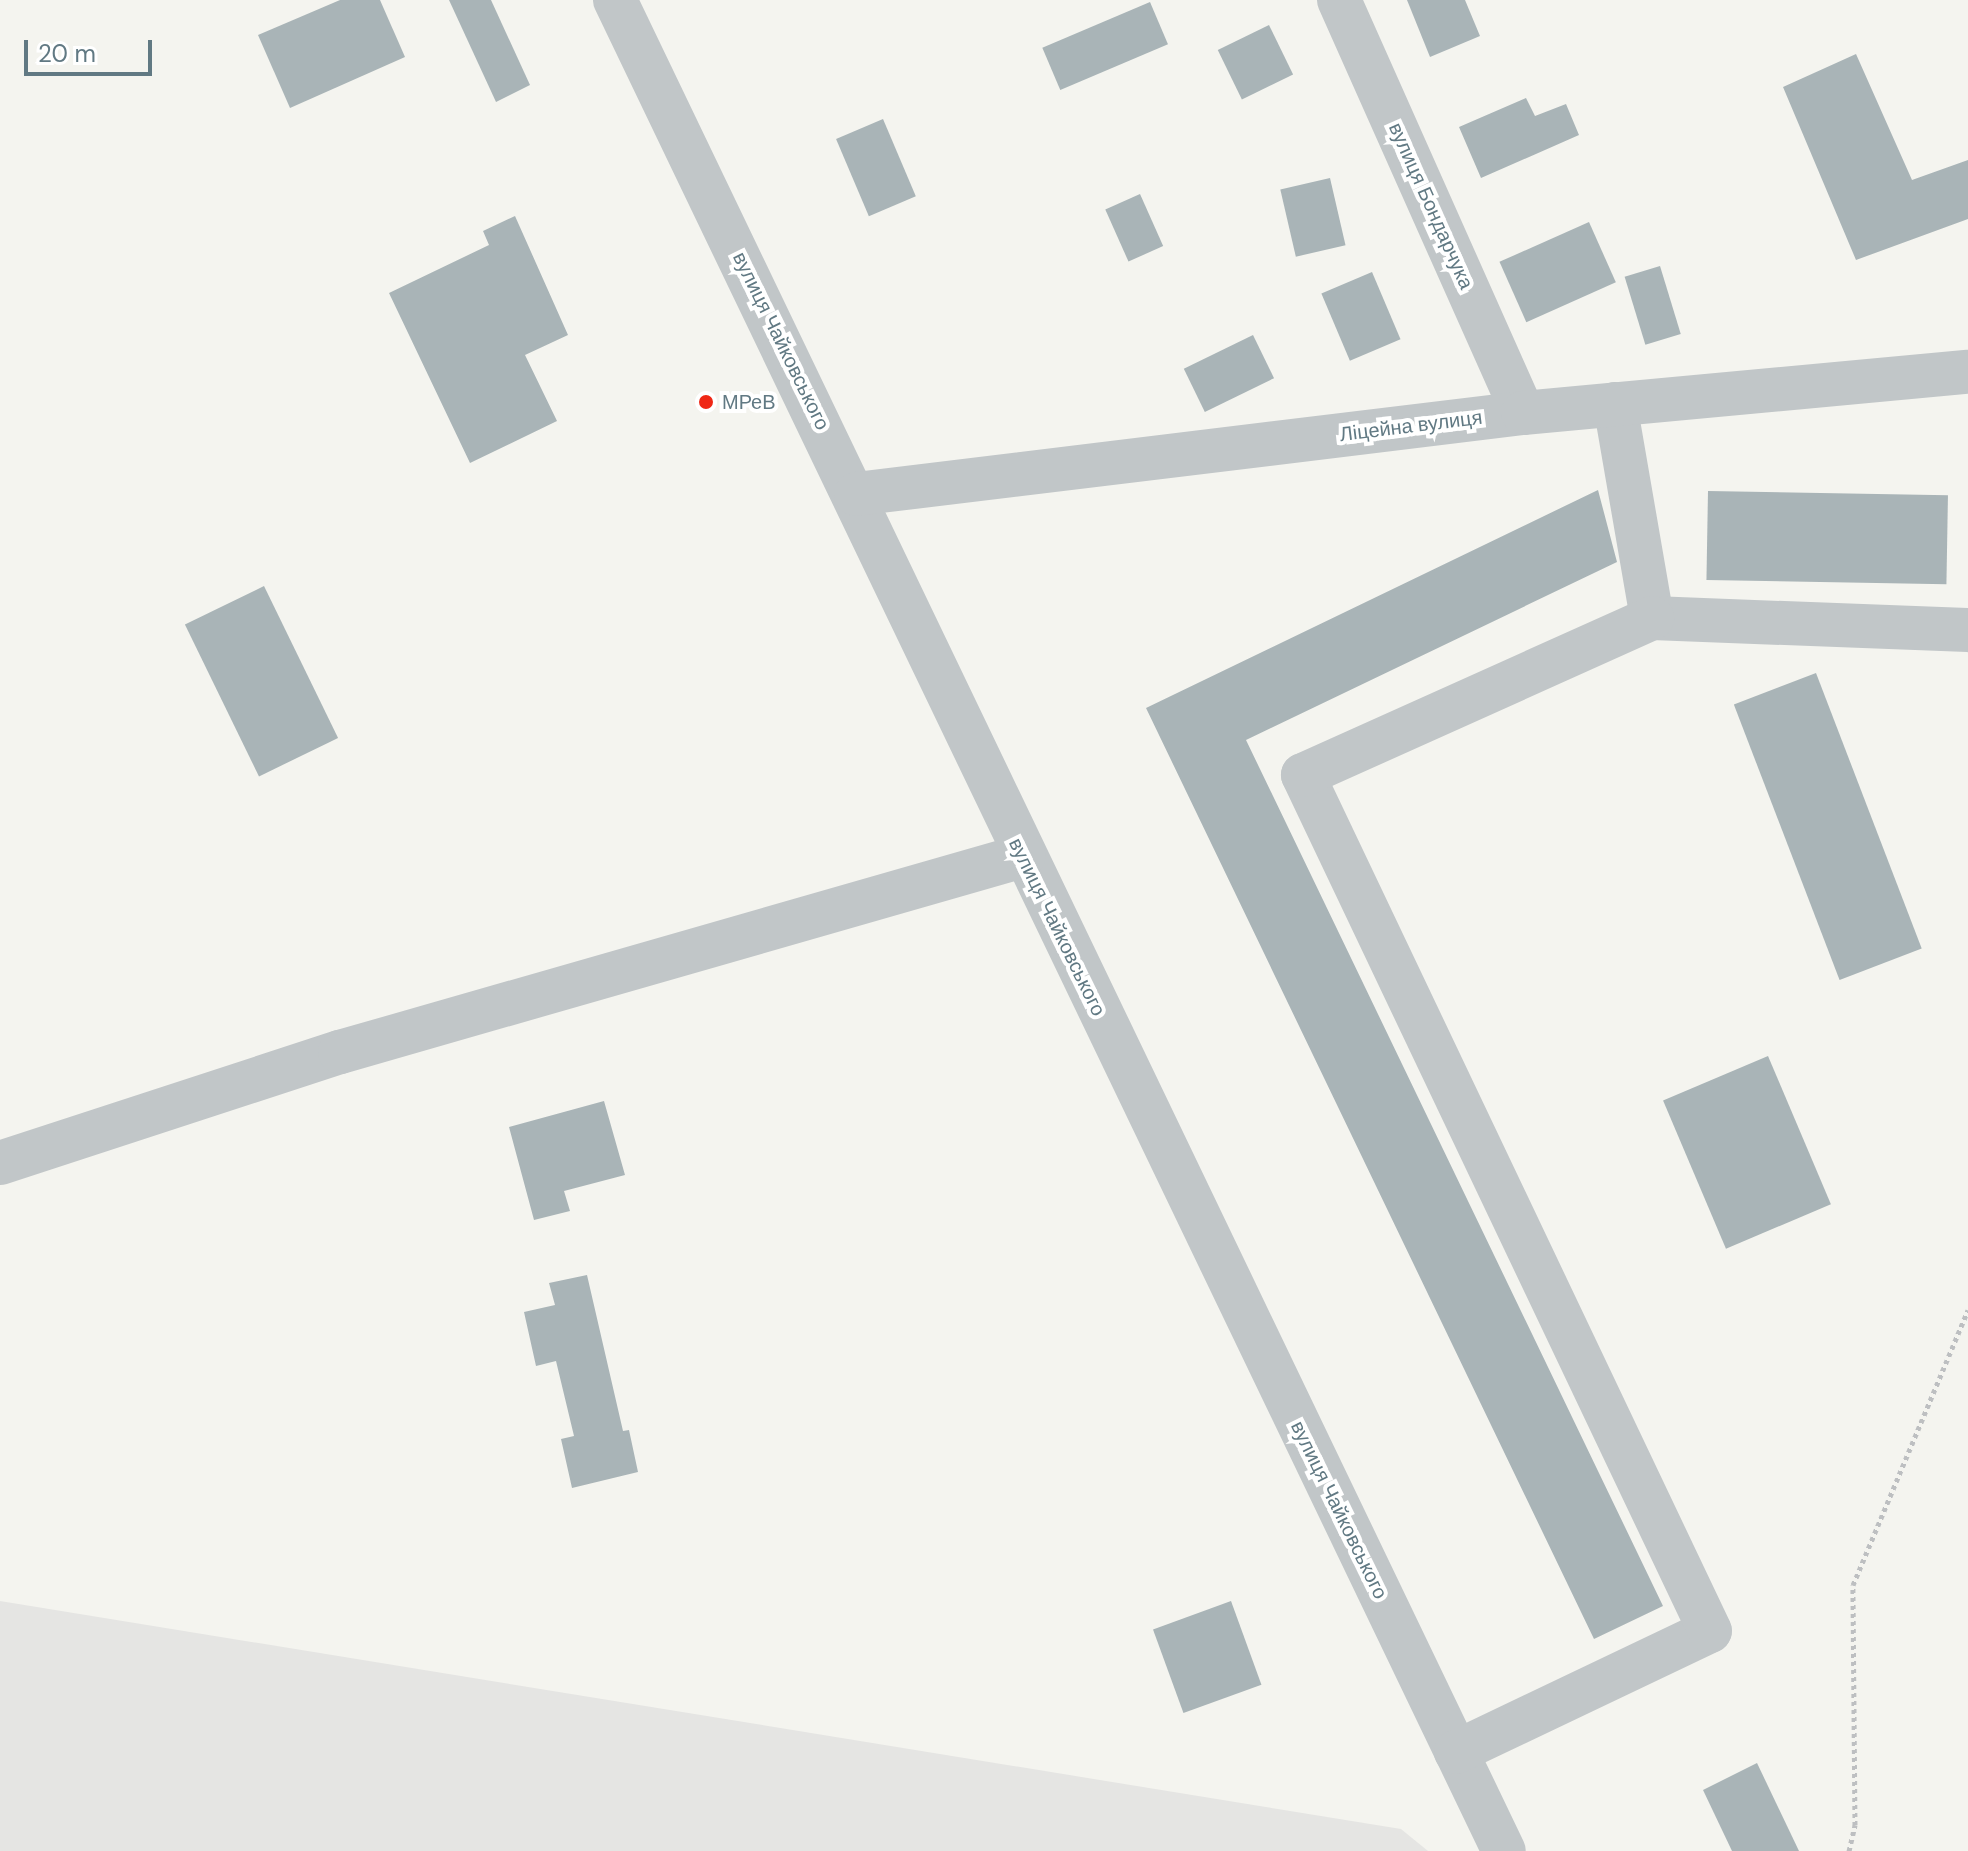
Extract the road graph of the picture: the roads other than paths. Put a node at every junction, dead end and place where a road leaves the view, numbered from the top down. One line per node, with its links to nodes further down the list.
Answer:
1 (615, 0): 6 (street, вулиця Чайковського)
2 (1339, 0): 5 (street, вулиця Бондарчука)
3 (1968, 372): 4 (street, Ліцейна вулиця)
4 (1615, 404): 5 (street, Ліцейна вулиця); 7 (street)
5 (1523, 413): 6 (street, Ліцейна вулиця)
6 (856, 494): 9 (street, вулиця Чайковського)
7 (1652, 618): 8 (street); 11 (street)
8 (1968, 630)
9 (1023, 856): 10 (street); 11 (street, вулиця Чайковського)
10 (0, 1163)
11 (1456, 1752): 12 (street, вулиця Чайковського)
12 (1504, 1851)

